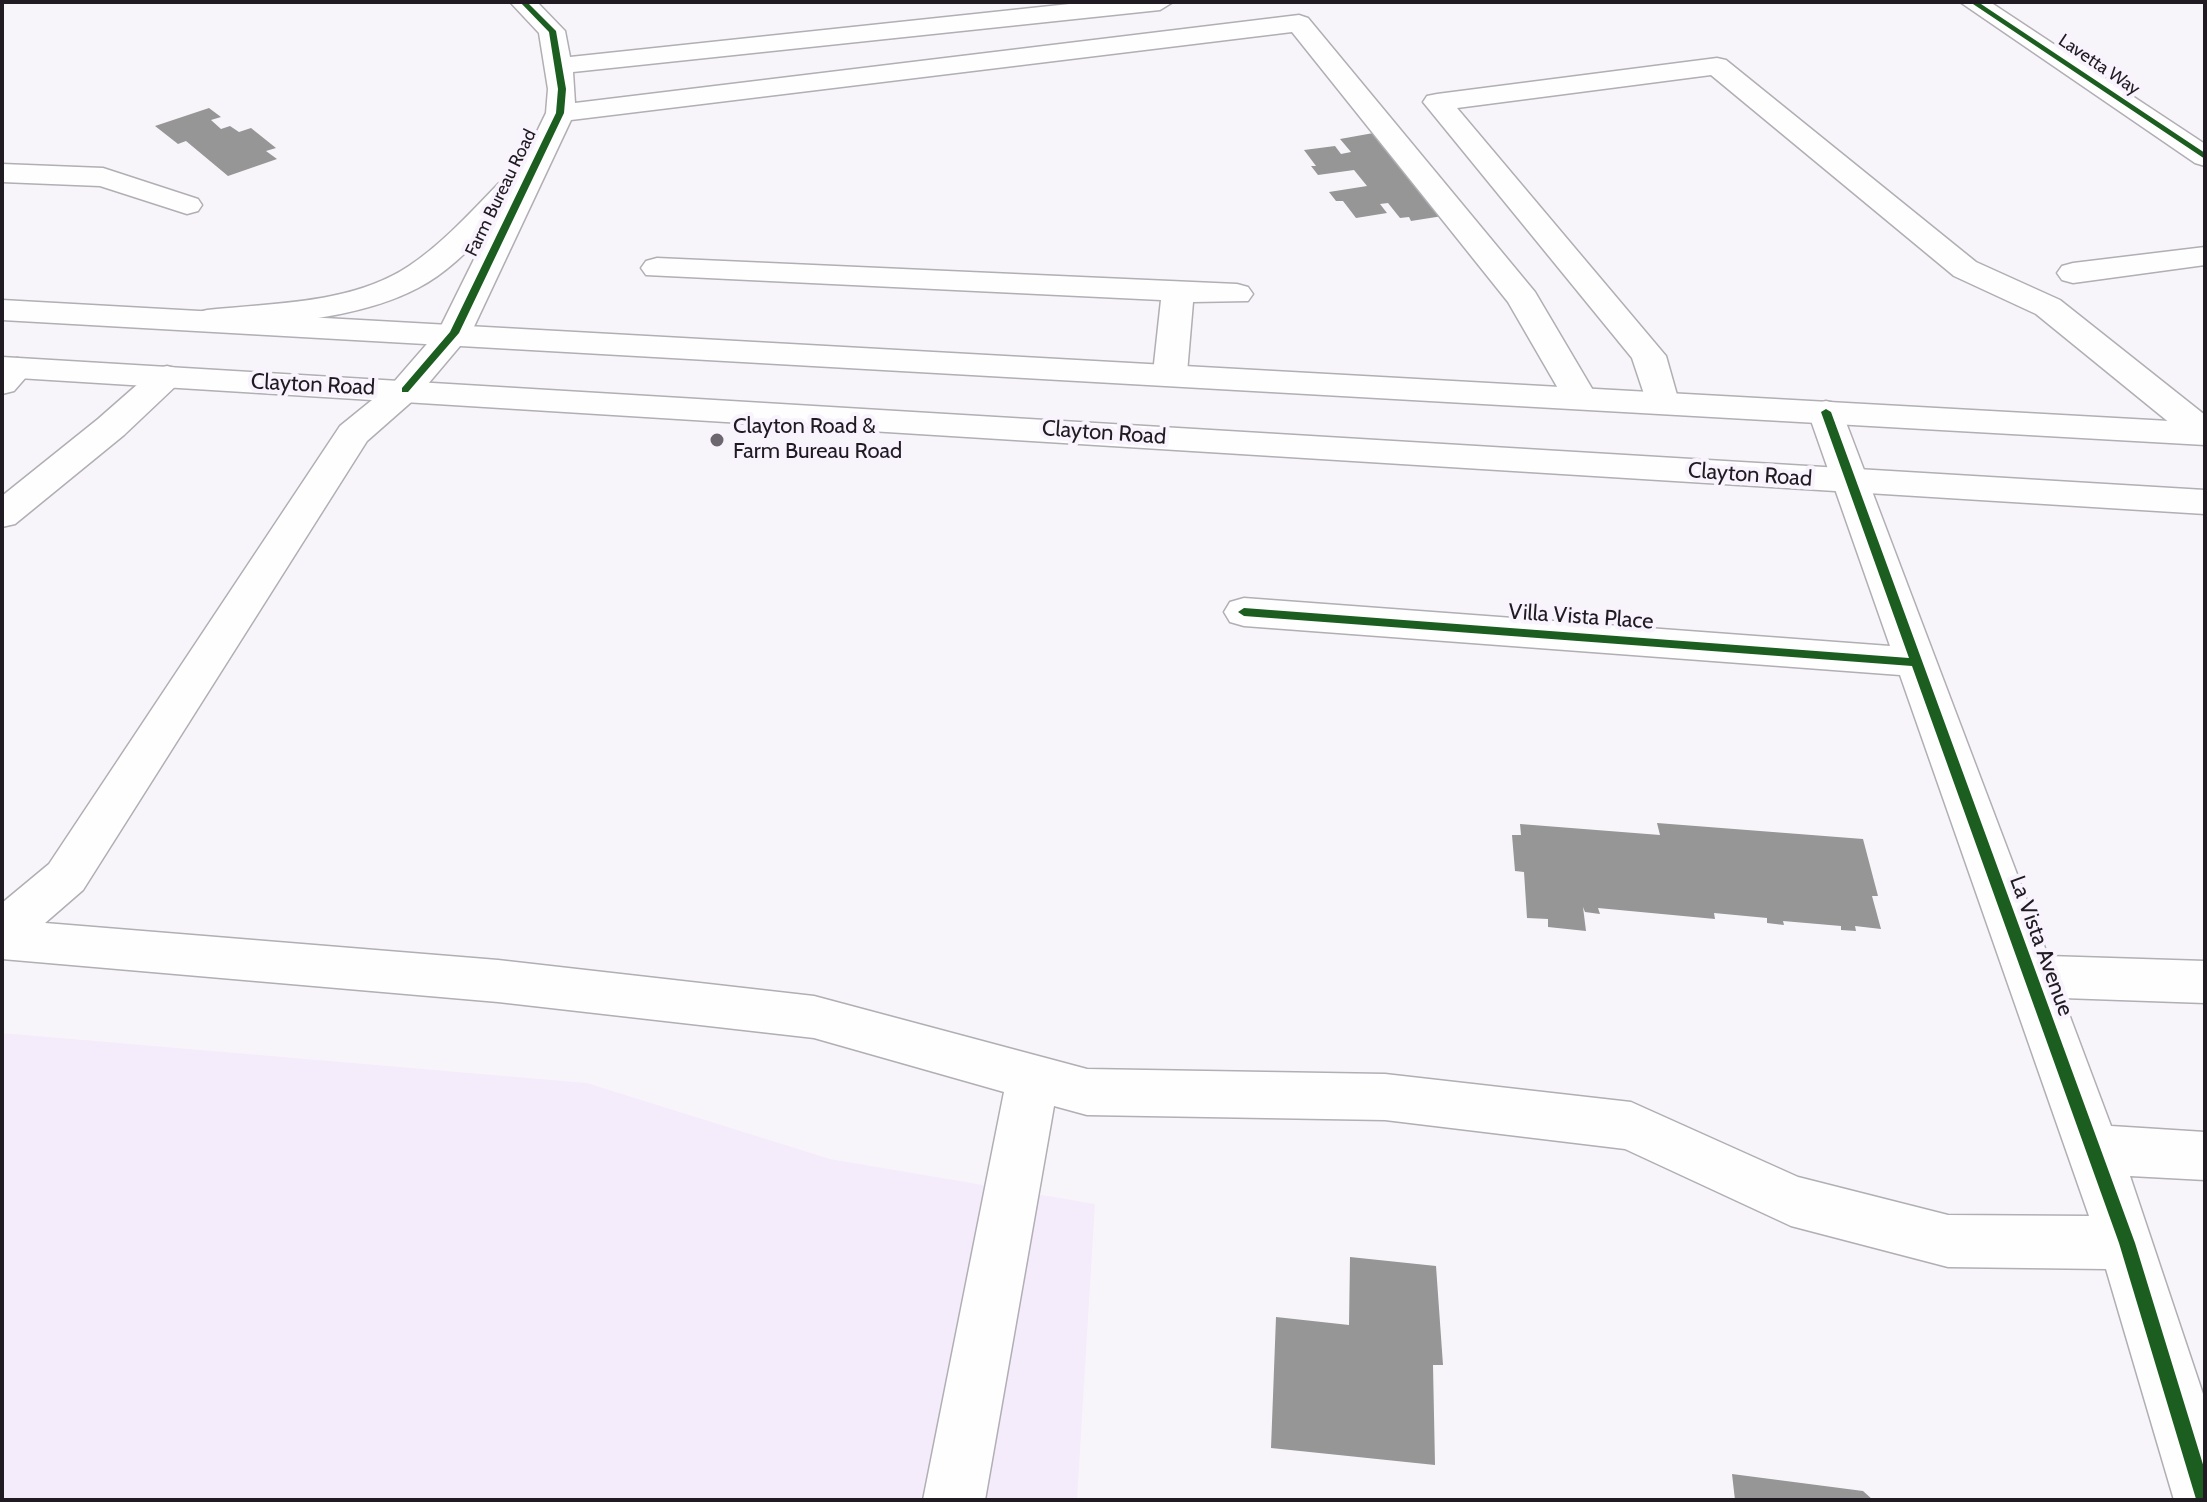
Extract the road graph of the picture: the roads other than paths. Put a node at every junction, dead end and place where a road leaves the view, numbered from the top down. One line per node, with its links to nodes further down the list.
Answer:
1 (523, 2): 4 (main road, Farm Bureau Road)
2 (1160, 2): 4 (main road)
3 (1973, 2): 6 (main road, Lavetta Way)
4 (558, 66): 5 (main road, Farm Bureau Road)
5 (560, 113): 7 (main road, Farm Bureau Road); 22 (main road)
6 (2205, 157)
7 (536, 161): 16 (main road); 17 (main road, Farm Bureau Road)
8 (2, 173): 9 (main road)
9 (187, 205)
10 (2205, 256): 12 (main road)
11 (657, 268): 13 (main road)
12 (2073, 273)
13 (1178, 291): 14 (main road); 19 (main road)
14 (1237, 294)
15 (2, 310): 16 (main road)
16 (207, 320): 17 (main road)
17 (454, 333): 19 (main road); 21 (main road, Farm Bureau Road)
18 (7, 373): 20 (main road, Clayton Road)
19 (1170, 373): 22 (main road)
20 (167, 376): 21 (main road, Clayton Road); 28 (main road)
21 (405, 390): 26 (main road, Clayton Road); 31 (main road, Farm Bureau Road)
22 (1579, 397): 23 (main road)
23 (1661, 402): 24 (main road); 25 (main road)
24 (1826, 412): 25 (main road); 26 (main road, La Vista Avenue)
25 (2205, 434)
26 (1848, 481): 27 (main road, Clayton Road); 30 (main road, La Vista Avenue)
27 (2205, 502)
28 (2, 515)
29 (1244, 612): 30 (main road, Villa Vista Place)
30 (1916, 662): 33 (main road, La Vista Avenue)
31 (2, 931)
32 (2, 939): 35 (main road)
33 (2030, 976): 34 (main road); 36 (main road, La Vista Avenue)
34 (2205, 982)
35 (1033, 1078): 38 (main road); 40 (main road)
36 (2093, 1149): 37 (main road); 38 (main road, La Vista Avenue)
37 (2205, 1156)
38 (2127, 1243): 39 (main road, La Vista Avenue)
39 (2205, 1499)
40 (954, 1500)

